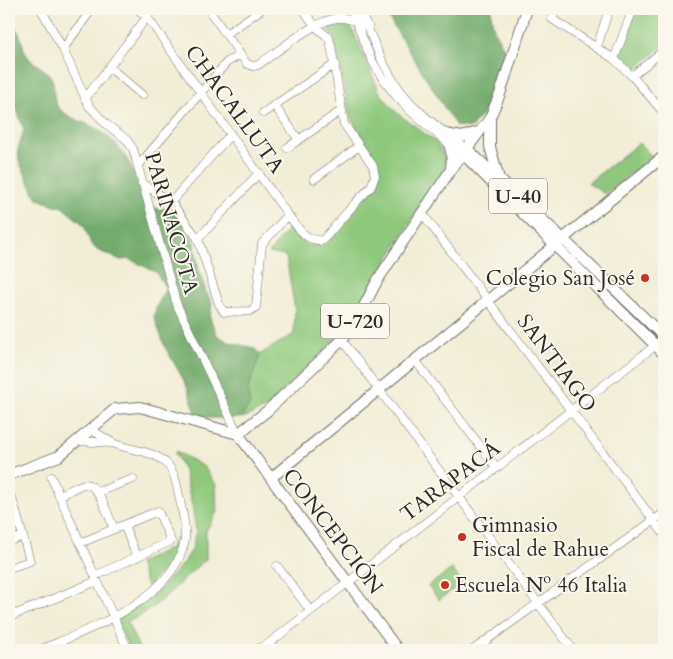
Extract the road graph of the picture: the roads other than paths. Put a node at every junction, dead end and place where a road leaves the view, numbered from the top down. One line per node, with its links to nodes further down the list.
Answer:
1 (41, 9): 20 (street, PARINACOTA)
2 (92, 9): 20 (street)
3 (137, 9): 14 (street, CHACALLUTA)
4 (153, 9): 14 (street)
5 (208, 9): 18 (street)
6 (261, 9): 18 (street)
7 (303, 9): 16 (street)
8 (351, 9): 15 (street)
9 (359, 9): 17 (street)
10 (527, 9): 34 (main road, U-40)
11 (557, 9): 19 (street)
12 (609, 9): 19 (street)
13 (633, 9): 23 (street)
14 (147, 17): 25 (street); 27 (street, CHACALLUTA)
15 (357, 21): 16 (street); 17 (street); 37 (street)
16 (315, 26): 22 (street); 24 (street)
17 (368, 26): 37 (street)
18 (226, 34): 22 (street)
19 (597, 46): 23 (street)
20 (63, 48): 29 (street, PARINACOTA)
21 (664, 50): 26 (street)
22 (240, 55): 27 (street)
23 (614, 59): 26 (street)
24 (335, 64): 30 (street); 31 (street)
25 (109, 67): 28 (street); 29 (street)
26 (632, 76): 33 (street)
27 (202, 92): 36 (street, CHACALLUTA); 43 (street)
28 (142, 95)
29 (85, 99): 43 (street, PARINACOTA)
30 (274, 105): 32 (street); 38 (street)
31 (342, 110): 38 (street); 39 (street)
32 (263, 113)
33 (664, 113)
34 (490, 118): 35 (main road, U-40); 41 (main road, U-40); 46 (main road)
35 (479, 132): 37 (main road); 41 (main road, U-40)
36 (230, 135): 45 (street, CHACALLUTA); 50 (street)
37 (447, 139): 41 (street); 44 (main road)
38 (299, 140): 40 (street)
39 (359, 146): 47 (street); 52 (street, CHACALLUTA)
40 (287, 148)
41 (468, 154): 44 (main road); 46 (main road, U-40); 49 (main road); 54 (main road, U-40)
42 (664, 156): 54 (main road)
43 (138, 166): 48 (street, PARINACOTA)
44 (450, 172): 49 (main road, U-720)
45 (259, 173): 52 (street, CHACALLUTA); 53 (street)
46 (499, 178): 54 (main road, U-40)
47 (314, 179)
48 (142, 183): 50 (street); 64 (street, PARINACOTA)
49 (442, 184): 51 (main road, U-720)
50 (171, 202): 53 (street)
51 (422, 214): 55 (street, SANTIAGO); 57 (main road, U-720)
52 (288, 215): 53 (street)
53 (198, 239)
54 (559, 241): 55 (main road); 56 (main road); 58 (main road)
55 (488, 300): 60 (main road); 62 (street, SANTIAGO)
56 (664, 337): 58 (street, TARAPACÁ)
57 (342, 340): 61 (street); 64 (main road, U-720)
58 (656, 345): 59 (main road); 62 (street, TARAPACÁ)
59 (664, 354)
60 (415, 360): 61 (main road); 67 (street)
61 (379, 389): 70 (main road); 74 (street)
62 (571, 410): 67 (street, TARAPACÁ); 78 (street, SANTIAGO)
63 (90, 429): 64 (main road); 65 (main road); 66 (street)
64 (238, 434): 70 (main road, CONCEPCIÓN)
65 (78, 441): 66 (street); 68 (main road)
66 (114, 443): 93 (street)
67 (496, 467): 74 (street, TARAPACÁ)
68 (9, 475)
69 (51, 477): 73 (street)
70 (271, 478): 89 (main road, CONCEPCIÓN)
71 (133, 479): 72 (street)
72 (98, 492): 73 (street); 80 (street)
73 (60, 496): 84 (street)
74 (459, 496): 89 (street, TARAPACÁ); 90 (street)
75 (12, 498): 76 (street)
76 (12, 509): 82 (street)
77 (664, 513): 78 (street)
78 (654, 520): 81 (street, SANTIAGO); 90 (street)
79 (124, 525): 80 (street); 85 (street); 85 (street)
80 (114, 529): 84 (street)
81 (664, 534)
82 (23, 536): 83 (street); 87 (street)
83 (9, 541)
84 (80, 543): 88 (street)
85 (137, 557): 88 (street)
86 (277, 566): 91 (street)
87 (9, 568)
88 (96, 579): 92 (street); 93 (street)
89 (347, 581): 91 (street, TARAPACÁ); 98 (main road, CONCEPCIÓN)
90 (538, 603): 99 (street); 100 (street)
91 (310, 610): 94 (street, TARAPACÁ)
92 (9, 617)
93 (113, 618): 95 (street); 96 (street)
94 (270, 647): 97 (street, TARAPACÁ)
95 (40, 650)
96 (128, 650)
97 (255, 650)
98 (398, 650)
99 (473, 650)
100 (574, 650)

